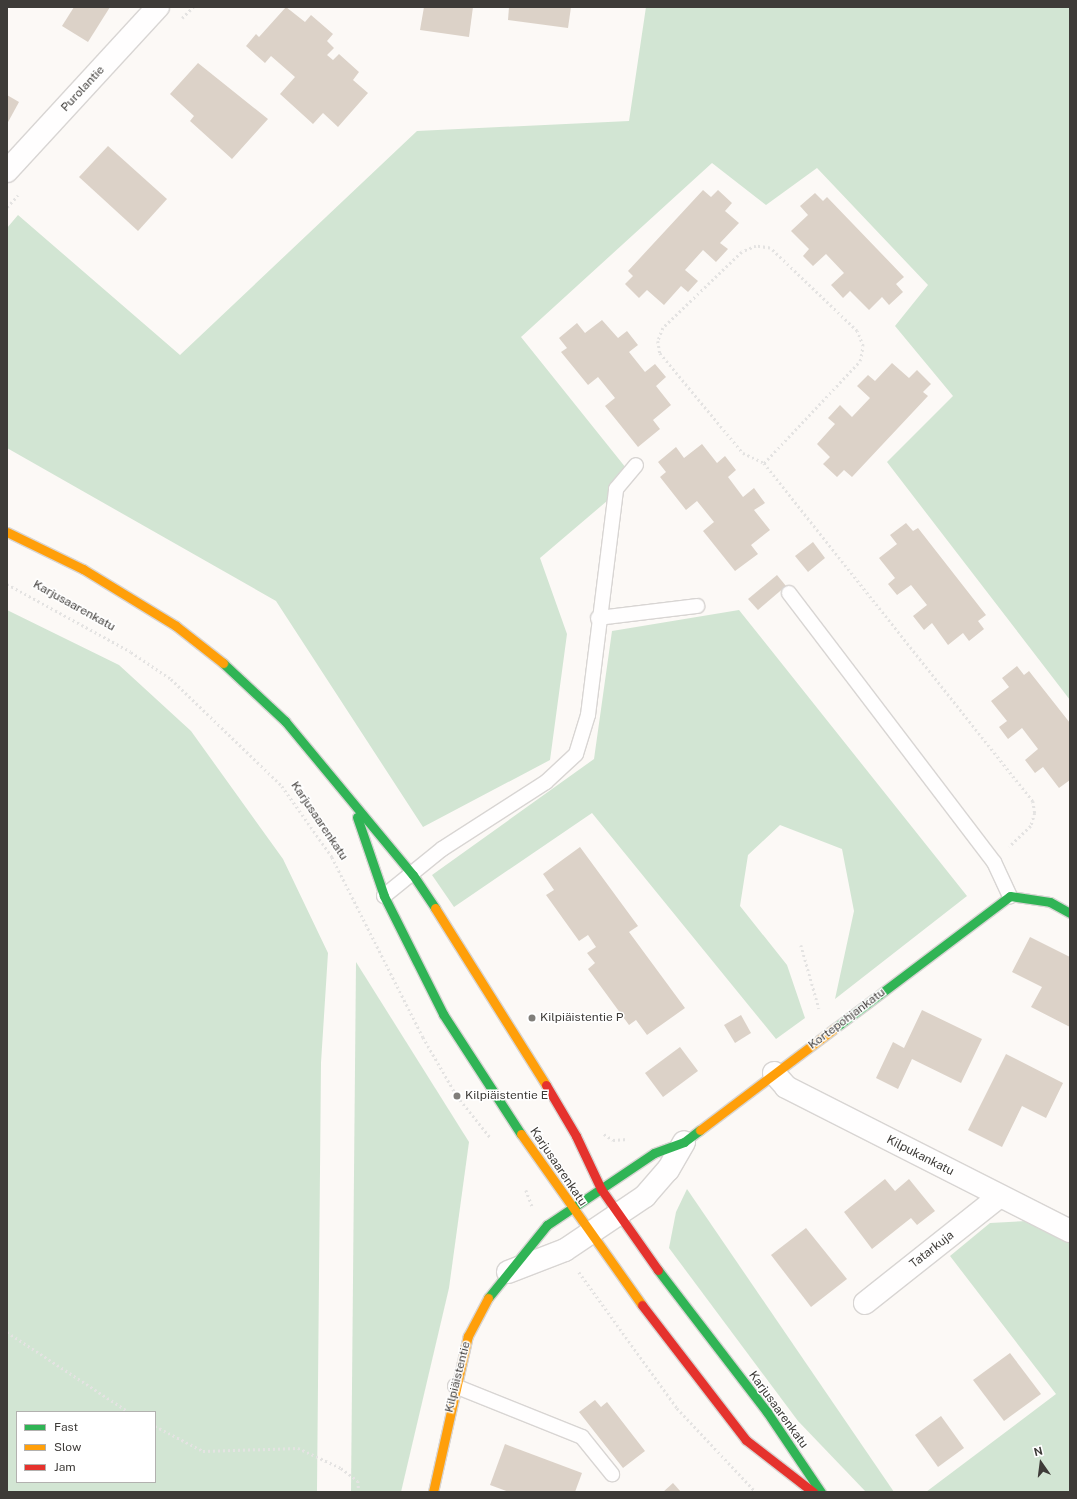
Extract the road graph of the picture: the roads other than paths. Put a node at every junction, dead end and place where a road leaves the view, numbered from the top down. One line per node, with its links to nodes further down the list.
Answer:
1 (158, 7): 2 (street, Purolantie)
2 (7, 171)
3 (636, 464): 7 (lane)
4 (7, 532): 8 (street, Karjusaarenkatu)
5 (789, 594): 11 (lane)
6 (697, 606): 7 (lane)
7 (598, 618): 9 (lane)
8 (354, 807): 9 (street, Karjusaarenkatu); 10 (street, Karjusaarenkatu)
9 (413, 875): 10 (lane); 15 (street, Karjusaarenkatu)
10 (384, 896): 17 (street, Karjusaarenkatu)
11 (1010, 896): 12 (street); 13 (street, Kortepohjankatu)
12 (1070, 913)
13 (774, 1073): 14 (street, Kortepohjankatu); 16 (street, Kilpukankatu)
14 (684, 1142): 15 (street, Kortepohjankatu); 18 (street, Kortepohjankatu)
15 (601, 1189): 17 (street, Kilpiäistentie); 18 (street, Karjusaarenkatu)
16 (1000, 1196): 19 (street, Kilpukankatu); 22 (street, Tatarkuja)
17 (572, 1209): 20 (street, Karjusaarenkatu); 21 (street, Kilpiäistentie)
18 (619, 1214): 20 (street); 27 (street, Karjusaarenkatu)
19 (1070, 1231)
20 (590, 1235): 21 (street); 26 (street, Karjusaarenkatu)
21 (508, 1272): 23 (street, Kilpiäistentie)
22 (865, 1303)
23 (455, 1386): 24 (lane); 25 (street, Kilpiäistentie)
24 (612, 1474)
25 (433, 1492)
26 (813, 1492)
27 (821, 1492)

